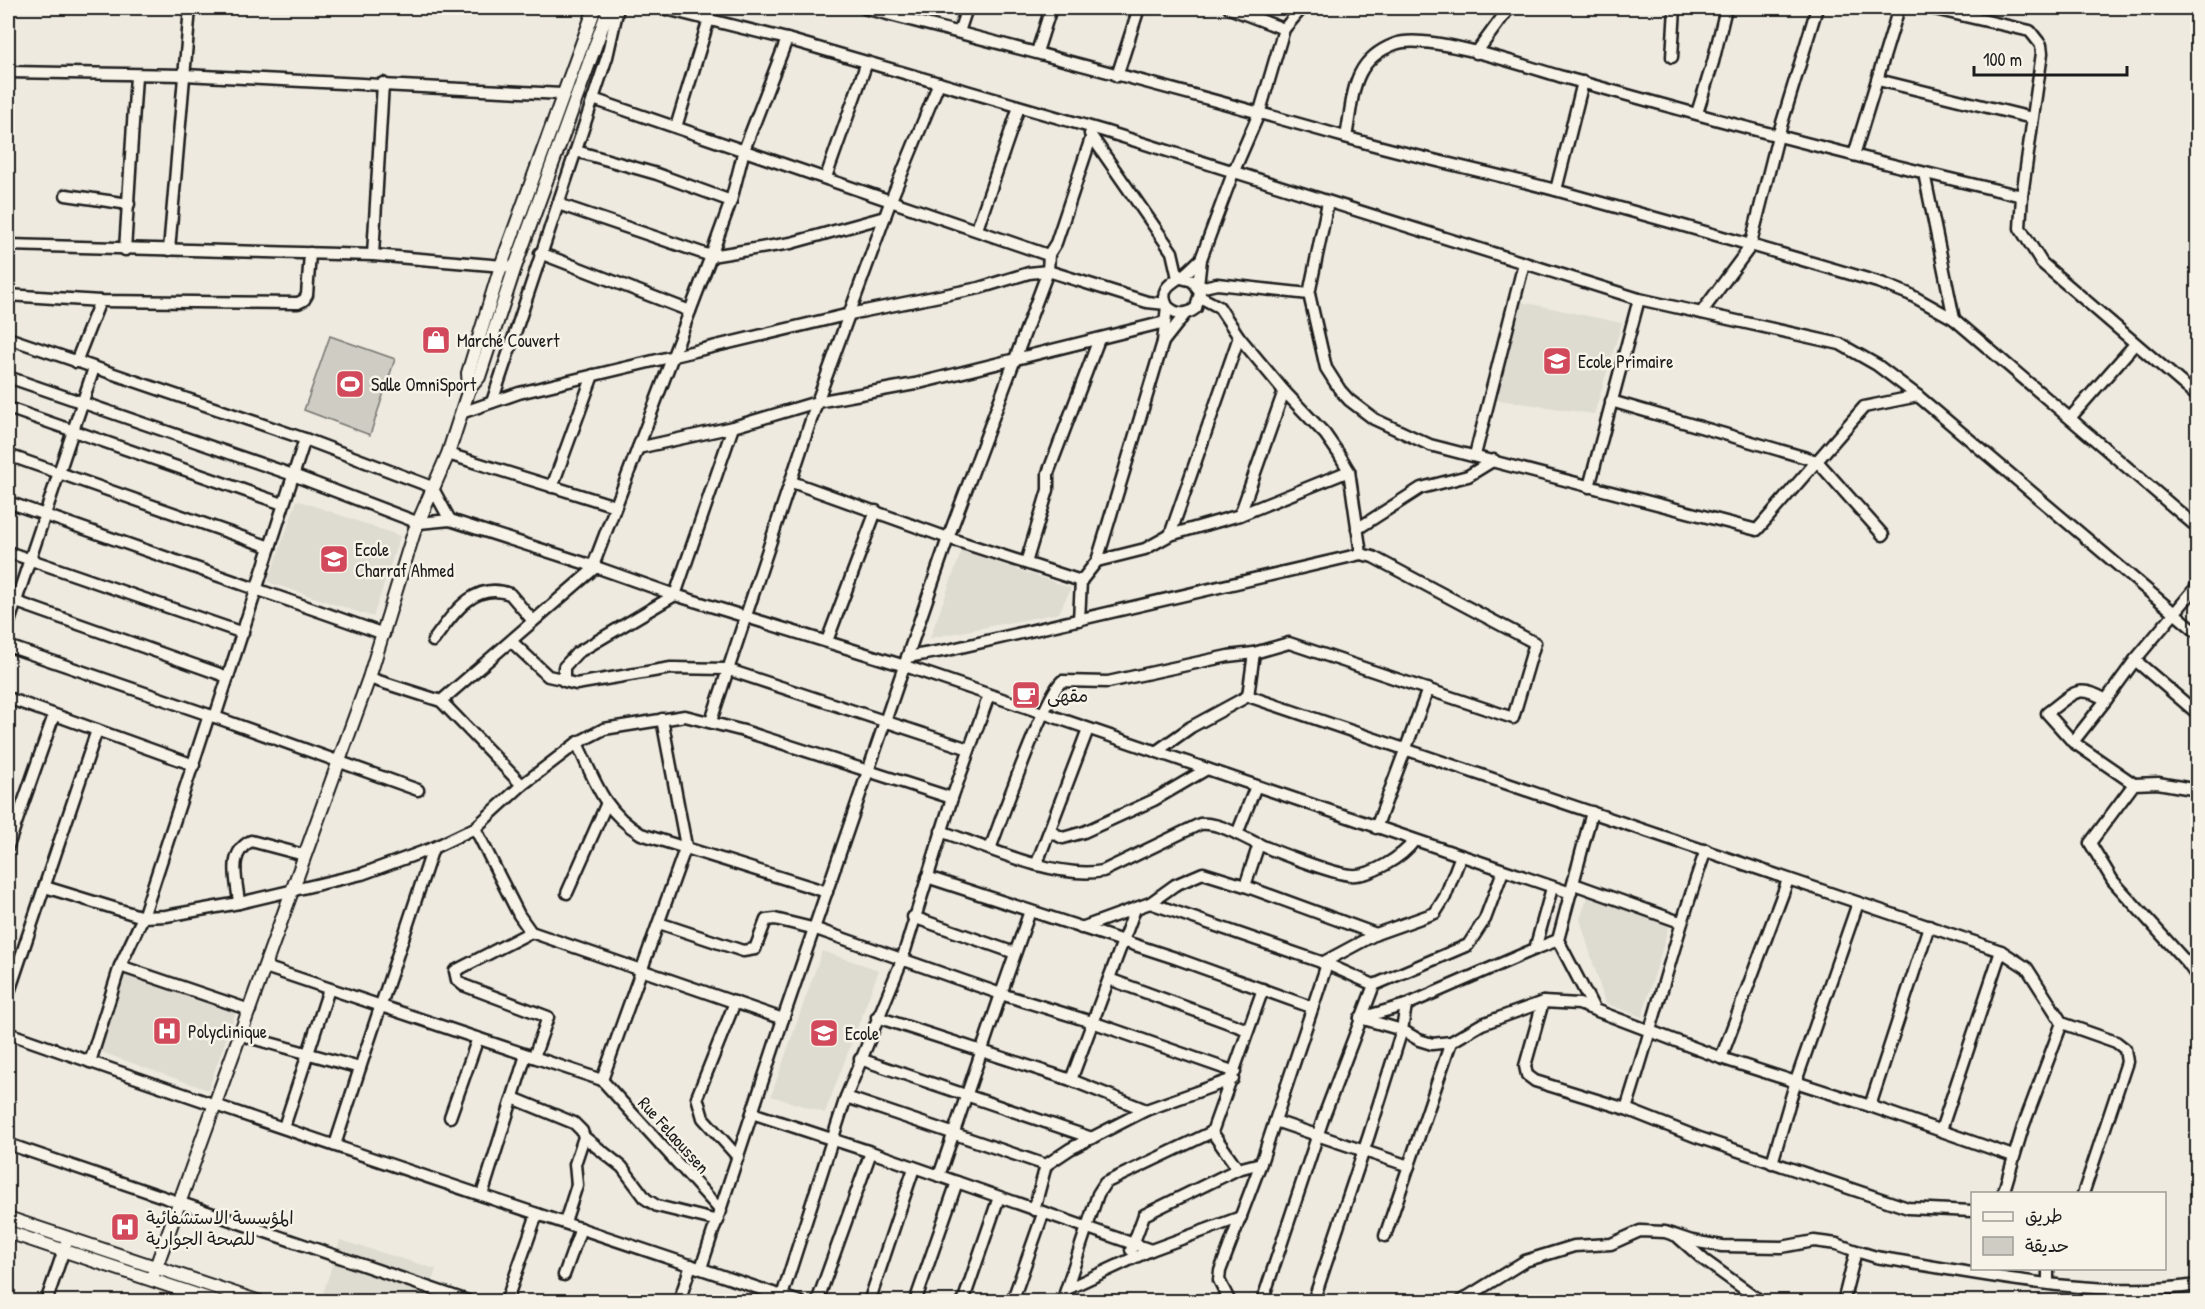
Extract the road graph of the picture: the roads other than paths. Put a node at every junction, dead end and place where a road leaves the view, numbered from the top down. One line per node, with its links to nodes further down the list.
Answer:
1 (190, 8): 28 (street)
2 (595, 8): 35 (street)
3 (609, 8): 60 (street)
4 (618, 8): 36 (street)
5 (662, 8): 19 (street)
6 (864, 8): 18 (street)
7 (967, 8): 21 (street)
8 (1051, 8): 23 (street)
9 (1139, 8): 30 (street)
10 (1229, 8): 20 (street)
11 (1296, 8): 20 (street)
12 (1508, 8): 24 (street)
13 (1675, 8): 25 (street)
14 (1726, 8): 39 (street)
15 (1817, 8): 43 (street)
16 (1899, 8): 31 (street)
17 (1930, 8): 40 (street)
18 (878, 9): 21 (street)
19 (709, 19): 22 (street); 41 (street)
20 (1284, 28): 38 (street)
21 (959, 32): 23 (street)
22 (787, 39): 26 (street); 45 (street)
23 (1037, 52): 30 (street)
24 (1476, 53): 32 (street); 44 (street)
25 (1672, 57)
26 (867, 62): 34 (street); 50 (street)
27 (8, 72): 29 (street)
28 (184, 75): 29 (street); 33 (street); 66 (street)
29 (136, 76): 58 (street)
30 (1117, 76): 38 (street)
31 (1878, 80): 40 (street); 47 (street)
32 (1583, 82): 39 (street); 51 (street)
33 (383, 83): 35 (street); 70 (street)
34 (939, 83): 37 (street); 54 (street)
35 (562, 94): 55 (street)
36 (593, 99): 41 (street); 46 (street)
37 (1019, 107): 42 (street); 62 (street)
38 (1260, 111): 44 (street); 48 (street)
39 (1697, 113): 43 (street)
40 (2032, 118): 53 (street)
41 (676, 127): 45 (street)
42 (1089, 133): 48 (street); 69 (street); 77 (street)
43 (1778, 136): 47 (street); 64 (street)
44 (1346, 137): 51 (street)
45 (744, 150): 50 (street); 56 (street)
46 (576, 151): 56 (street); 59 (street)
47 (1854, 155): 49 (street)
48 (1233, 173): 57 (street); 72 (street)
49 (1924, 173): 53 (street); 88 (street)
50 (826, 177): 54 (street)
51 (1556, 190): 64 (street)
52 (66, 195): 58 (street)
53 (2022, 196): 94 (street)
54 (891, 200): 61 (street); 62 (street)
55 (525, 201): 60 (street); 74 (street)
56 (731, 201): 71 (street)
57 (1328, 202): 73 (street); 79 (street)
58 (129, 204): 65 (street)
59 (558, 204): 68 (street); 71 (street)
60 (538, 205): 75 (street)
61 (885, 217): 71 (street); 86 (street)
62 (977, 229): 69 (street)
63 (8, 245): 65 (street)
64 (1750, 247): 85 (street); 88 (street)
65 (125, 250): 66 (street)
66 (169, 250): 67 (street)
67 (310, 253): 70 (street); 82 (street)
68 (540, 253): 84 (street); 106 (street)
69 (1049, 254): 76 (street)
70 (374, 255): 74 (street)
71 (711, 256): 84 (street)
72 (1201, 259): 77 (street); 78 (street)
73 (1524, 263): 81 (street); 118 (street)
74 (501, 266): 75 (street); 101 (street)
75 (515, 267): 101 (street)
76 (1048, 271): 83 (street); 86 (street); 96 (street)
77 (1179, 278): 78 (street); 83 (street)
78 (1199, 290): 79 (street); 87 (street); 90 (street)
79 (1309, 294): 118 (street)
80 (8, 295): 82 (street)
81 (1639, 299): 85 (street); 105 (street)
82 (100, 301): 97 (street)
83 (1166, 305): 87 (street); 89 (street)
84 (690, 311): 95 (street)
85 (1701, 313): 103 (street)
86 (850, 314): 95 (street); 107 (street)
87 (1185, 314): 93 (street)
88 (1954, 319): 111 (street)
89 (1165, 322): 92 (street); 93 (street)
90 (1239, 337): 102 (street); 138 (street)
91 (8, 338): 97 (street)
92 (1099, 339): 96 (street); 146 (street)
93 (1163, 342): 145 (street)
94 (2135, 344): 104 (street); 111 (street)
95 (674, 356): 99 (street); 115 (street)
96 (1016, 360): 107 (street); 140 (street)
97 (76, 362): 98 (street)
98 (94, 368): 108 (street); 114 (street)
99 (593, 375): 106 (street); 126 (street)
100 (8, 377): 108 (street)
101 (470, 389): 110 (street)
102 (1284, 391): 121 (street); 132 (street)
103 (1918, 396): 120 (street); 153 (street)
104 (2198, 397)
105 (1611, 401): 120 (street); 127 (street)
106 (492, 402): 110 (street)
107 (817, 402): 112 (street); 124 (street)
108 (83, 403): 113 (street); 123 (street)
109 (8, 408): 113 (street)
110 (461, 413): 116 (street)
111 (2070, 418): 136 (street)
112 (733, 427): 115 (street); 151 (street)
113 (74, 431): 122 (street); 129 (street)
114 (305, 439): 123 (street); 125 (street)
115 (638, 448): 130 (street)
116 (448, 454): 125 (street); 126 (street)
117 (8, 455): 122 (street)
118 (1475, 455): 119 (street)
119 (1494, 460): 127 (street); 137 (street)
120 (1817, 461): 127 (street); 139 (street)
121 (1349, 471): 132 (street); 137 (street)
122 (60, 473): 133 (street); 141 (street)
123 (293, 475): 129 (street); 135 (street)
124 (792, 482): 131 (street); 154 (street)
125 (432, 487): 134 (street); 135 (street)
126 (552, 487): 130 (street)
127 (1589, 487)
128 (8, 502): 133 (street)
129 (283, 504): 141 (street)
130 (615, 506): 147 (street)
131 (876, 511): 140 (street); 162 (street)
132 (1240, 515): 138 (street)
133 (45, 516): 144 (street); 150 (street)
134 (450, 520): 135 (street); 147 (street)
135 (419, 523): 160 (street)
136 (2198, 528)
137 (1357, 529): 143 (street)
138 (1170, 535): 145 (street)
139 (1883, 535)
140 (948, 538): 146 (street); 167 (street)
141 (270, 547): 150 (street)
142 (8, 552): 144 (street)
143 (1361, 554): 155 (street); 172 (street)
144 (30, 560): 152 (street); 158 (street)
145 (1097, 561): 148 (street)
146 (1026, 563): 148 (street)
147 (594, 566): 151 (street); 156 (street)
148 (1081, 581): 155 (street)
149 (2198, 585): 153 (street)
150 (257, 588): 158 (street); 160 (street)
151 (675, 595): 154 (street); 171 (street)
152 (12, 600): 157 (street); 169 (street)
153 (2174, 612): 159 (street); 166 (street)
154 (747, 617): 162 (street); 168 (street)
155 (1079, 620): 167 (street)
156 (533, 621): 161 (street); 163 (street)
157 (8, 625)
158 (243, 633): 169 (street)
159 (2198, 633)
160 (384, 634): 170 (street)
161 (434, 641)
162 (827, 641): 167 (street)
163 (512, 642): 171 (street); 177 (street)
164 (8, 646): 181 (street)
165 (1254, 653): 172 (street); 174 (street); 178 (street)
166 (2135, 660): 176 (street); 180 (street)
167 (906, 662): 173 (street); 184 (street)
168 (726, 669): 171 (street); 183 (street); 184 (street)
169 (228, 677): 181 (street)
170 (369, 678): 177 (street); 192 (street)
171 (562, 679)
172 (1428, 689): 189 (street)
173 (989, 695): 178 (street); 190 (street)
174 (1248, 696): 189 (street); 191 (street)
175 (8, 698): 179 (street)
176 (2106, 700): 187 (street); 187 (street)
177 (441, 701): 197 (street)
178 (1044, 713): 185 (street); 214 (street)
179 (54, 714): 186 (street); 211 (street)
180 (2198, 714)
181 (212, 716): 192 (street); 193 (street)
182 (662, 719): 183 (street); 188 (street); 212 (street)
183 (711, 721): 195 (street)
184 (884, 722): 190 (street); 195 (street)
185 (1088, 729): 191 (street); 207 (street)
186 (97, 730): 193 (street); 223 (street)
187 (2073, 742): 196 (street)
188 (577, 743): 197 (street); 202 (street)
189 (1406, 748): 203 (street); 205 (street)
190 (969, 749): 201 (street)
191 (1157, 751): 194 (street)
192 (337, 761): 199 (street); 216 (street)
193 (194, 765): 234 (street)
194 (1207, 769): 198 (street); 207 (street)
195 (868, 773): 201 (street); 227 (street)
196 (2134, 784): 200 (street); 253 (street)
197 (522, 785): 204 (street)
198 (1256, 786): 205 (street); 208 (street)
199 (418, 790)
200 (2198, 790)
201 (952, 798): 206 (street)
202 (606, 805): 212 (street); 228 (street)
203 (1592, 812): 215 (street); 225 (street)
204 (475, 828): 213 (street); 241 (street)
205 (1376, 828): 209 (street)
206 (941, 831): 214 (street); 220 (street)
207 (1051, 832): 218 (street)
208 (1237, 834): 210 (street); 218 (street)
209 (1414, 841): 210 (street); 217 (street)
210 (1259, 844): 222 (street)
211 (8, 846)
212 (686, 846): 227 (street); 237 (street)
213 (433, 848): 226 (street); 263 (street)
214 (990, 849): 218 (street)
215 (1706, 850): 221 (street); 236 (street)
216 (304, 855): 226 (street); 229 (street)
217 (1460, 858): 219 (street); 242 (street)
218 (1037, 863)
219 (1503, 872): 224 (street); 255 (street)
220 (927, 877): 233 (street); 235 (street)
221 (1788, 880): 231 (street); 282 (street)
222 (1245, 886): 230 (street); 242 (street)
223 (45, 887): 234 (street); 259 (street)
224 (1552, 888): 225 (street); 245 (street)
225 (1572, 888): 236 (street); 243 (street)
226 (291, 891): 229 (street); 251 (street)
227 (827, 892): 240 (street)
228 (567, 893)
229 (239, 903): 234 (street)
230 (1150, 903): 232 (street); 249 (street)
231 (1858, 903): 238 (street); 289 (street)
232 (1135, 909): 239 (street); 244 (street)
233 (1029, 911): 239 (street); 247 (street)
234 (143, 917): 250 (street)
235 (913, 917): 247 (street); 248 (street)
236 (1680, 922): 274 (street)
237 (659, 923): 240 (street); 252 (street)
238 (1929, 926): 246 (street); 294 (street)
239 (1081, 928): 244 (street)
240 (816, 929): 248 (street); 269 (street)
241 (531, 932): 252 (street); 281 (street)
242 (1376, 934): 249 (street)
243 (1558, 940): 245 (street); 265 (street)
244 (1124, 941): 254 (street); 257 (street)
245 (1534, 949): 262 (street)
246 (2001, 951): 271 (street); 301 (street)
247 (1015, 953): 258 (street)
248 (902, 960): 258 (street); 267 (street)
249 (1324, 963): 255 (street); 264 (street)
250 (120, 966): 266 (street); 284 (street)
251 (265, 967): 256 (street); 266 (street)
252 (640, 970): 260 (street); 287 (street)
253 (2198, 978)
254 (1109, 980): 270 (street); 272 (street)
255 (1374, 985): 268 (street)
256 (329, 989): 263 (street); 280 (street)
257 (1263, 989): 264 (street); 272 (street)
258 (1001, 994): 270 (street); 279 (street)
259 (8, 995)
260 (735, 1002): 269 (street); 313 (street)
261 (1543, 1002): 265 (street); 278 (street); 296 (street)
262 (1406, 1005): 268 (street); 273 (street)
263 (380, 1006): 277 (street); 285 (street)
264 (1311, 1007): 299 (street)
265 (1593, 1007): 274 (street)
266 (250, 1010): 276 (street)
267 (877, 1017): 279 (street); 283 (street)
268 (1360, 1018): 273 (street); 304 (street)
269 (783, 1019): 297 (street)
270 (1092, 1022): 286 (street); 288 (street)
271 (2062, 1023): 312 (street); 323 (street)
272 (1248, 1030): 286 (street)
273 (1402, 1030): 278 (street); 311 (street)
274 (1651, 1031): 282 (street); 296 (street)
275 (8, 1033): 284 (street)
276 (241, 1035): 280 (street); 293 (street)
277 (478, 1038): 281 (street); 298 (street)
278 (1450, 1042): 317 (street)
279 (979, 1051): 288 (street); 290 (street)
280 (307, 1053): 285 (street); 300 (street)
281 (530, 1056): 287 (street); 292 (street)
282 (1721, 1058): 289 (street)
283 (860, 1059): 290 (street); 291 (street)
284 (90, 1062): 293 (street)
285 (360, 1068): 309 (street)
286 (1231, 1074): 295 (street); 302 (street)
287 (602, 1080): 330 (street, Rue Felaoussen)
288 (1071, 1080): 295 (street)
289 (1796, 1084): 294 (street); 315 (street)
290 (965, 1094): 303 (street); 307 (street)
291 (846, 1097): 303 (street); 306 (street)
292 (513, 1098): 305 (street); 324 (street)
293 (216, 1105): 300 (street); 326 (street)
294 (1870, 1106): 301 (street)
295 (1146, 1110): 307 (street)
296 (1626, 1110): 315 (street)
297 (752, 1113): 306 (street); 313 (street)
298 (450, 1117)
299 (1275, 1121): 304 (street); 314 (street)
300 (284, 1127): 309 (street)
301 (1941, 1130): 312 (street)
302 (1212, 1132): 319 (street); 335 (street)
303 (952, 1135): 316 (street); 320 (street)
304 (1318, 1136): 311 (street); 367 (street)
305 (584, 1137): 330 (street); 333 (street)
306 (832, 1138): 310 (street); 352 (street)
307 (1092, 1138): 316 (street)
308 (8, 1144): 326 (street)
309 (335, 1145): 324 (street)
310 (871, 1152): 318 (street); 360 (street)
311 (1364, 1152): 317 (street); 368 (street)
312 (2013, 1156): 322 (street)
313 (738, 1157): 330 (street)
314 (1261, 1163): 319 (street); 331 (street)
315 (1772, 1163): 327 (street)
316 (1046, 1165): 328 (street)
317 (1409, 1166): 337 (street)
318 (914, 1168): 320 (street); 361 (street)
319 (1238, 1169): 339 (street)
320 (939, 1176): 321 (street)
321 (957, 1182): 325 (street); 362 (street)
322 (2004, 1192)
323 (2084, 1192)
324 (482, 1195): 329 (street)
325 (999, 1197): 328 (street); 363 (street)
326 (180, 1203): 347 (street); 356 (street)
327 (1971, 1211)
328 (1039, 1212): 335 (street); 364 (street)
329 (537, 1214): 333 (street); 357 (street)
330 (719, 1216): 345 (street)
331 (1241, 1217): 341 (street); 366 (street)
332 (8, 1218): 338 (street)
333 (565, 1222): 334 (street)
334 (581, 1228): 345 (street); 348 (street)
335 (1087, 1229): 339 (street); 351 (street)
336 (8, 1232): 342 (street)
337 (1385, 1236)
338 (68, 1238): 342 (street); 347 (street)
339 (1133, 1244): 341 (street); 344 (street)
340 (1691, 1246): 343 (street); 369 (street); 370 (street)
341 (1151, 1250): 344 (street)
342 (63, 1251): 347 (street); 354 (street)
343 (1856, 1251): 349 (street); 371 (street)
344 (1127, 1261): 351 (street)
345 (696, 1267): 352 (street); 358 (street)
346 (2048, 1270): 349 (street)
347 (154, 1272): 353 (street); 355 (street)
348 (564, 1275)
349 (2048, 1283): 350 (street)
350 (2198, 1285)
351 (1067, 1288): 365 (street)
352 (781, 1299): 359 (street)
353 (256, 1301)
354 (46, 1302)
355 (218, 1302)
356 (471, 1302)
357 (506, 1302)
358 (679, 1302)
359 (800, 1302)
360 (817, 1302)
361 (869, 1302)
362 (915, 1302)
363 (963, 1302)
364 (1012, 1302)
365 (1062, 1302)
366 (1230, 1302)
367 (1262, 1302)
368 (1313, 1302)
369 (1459, 1302)
370 (1762, 1302)
371 (1843, 1302)

